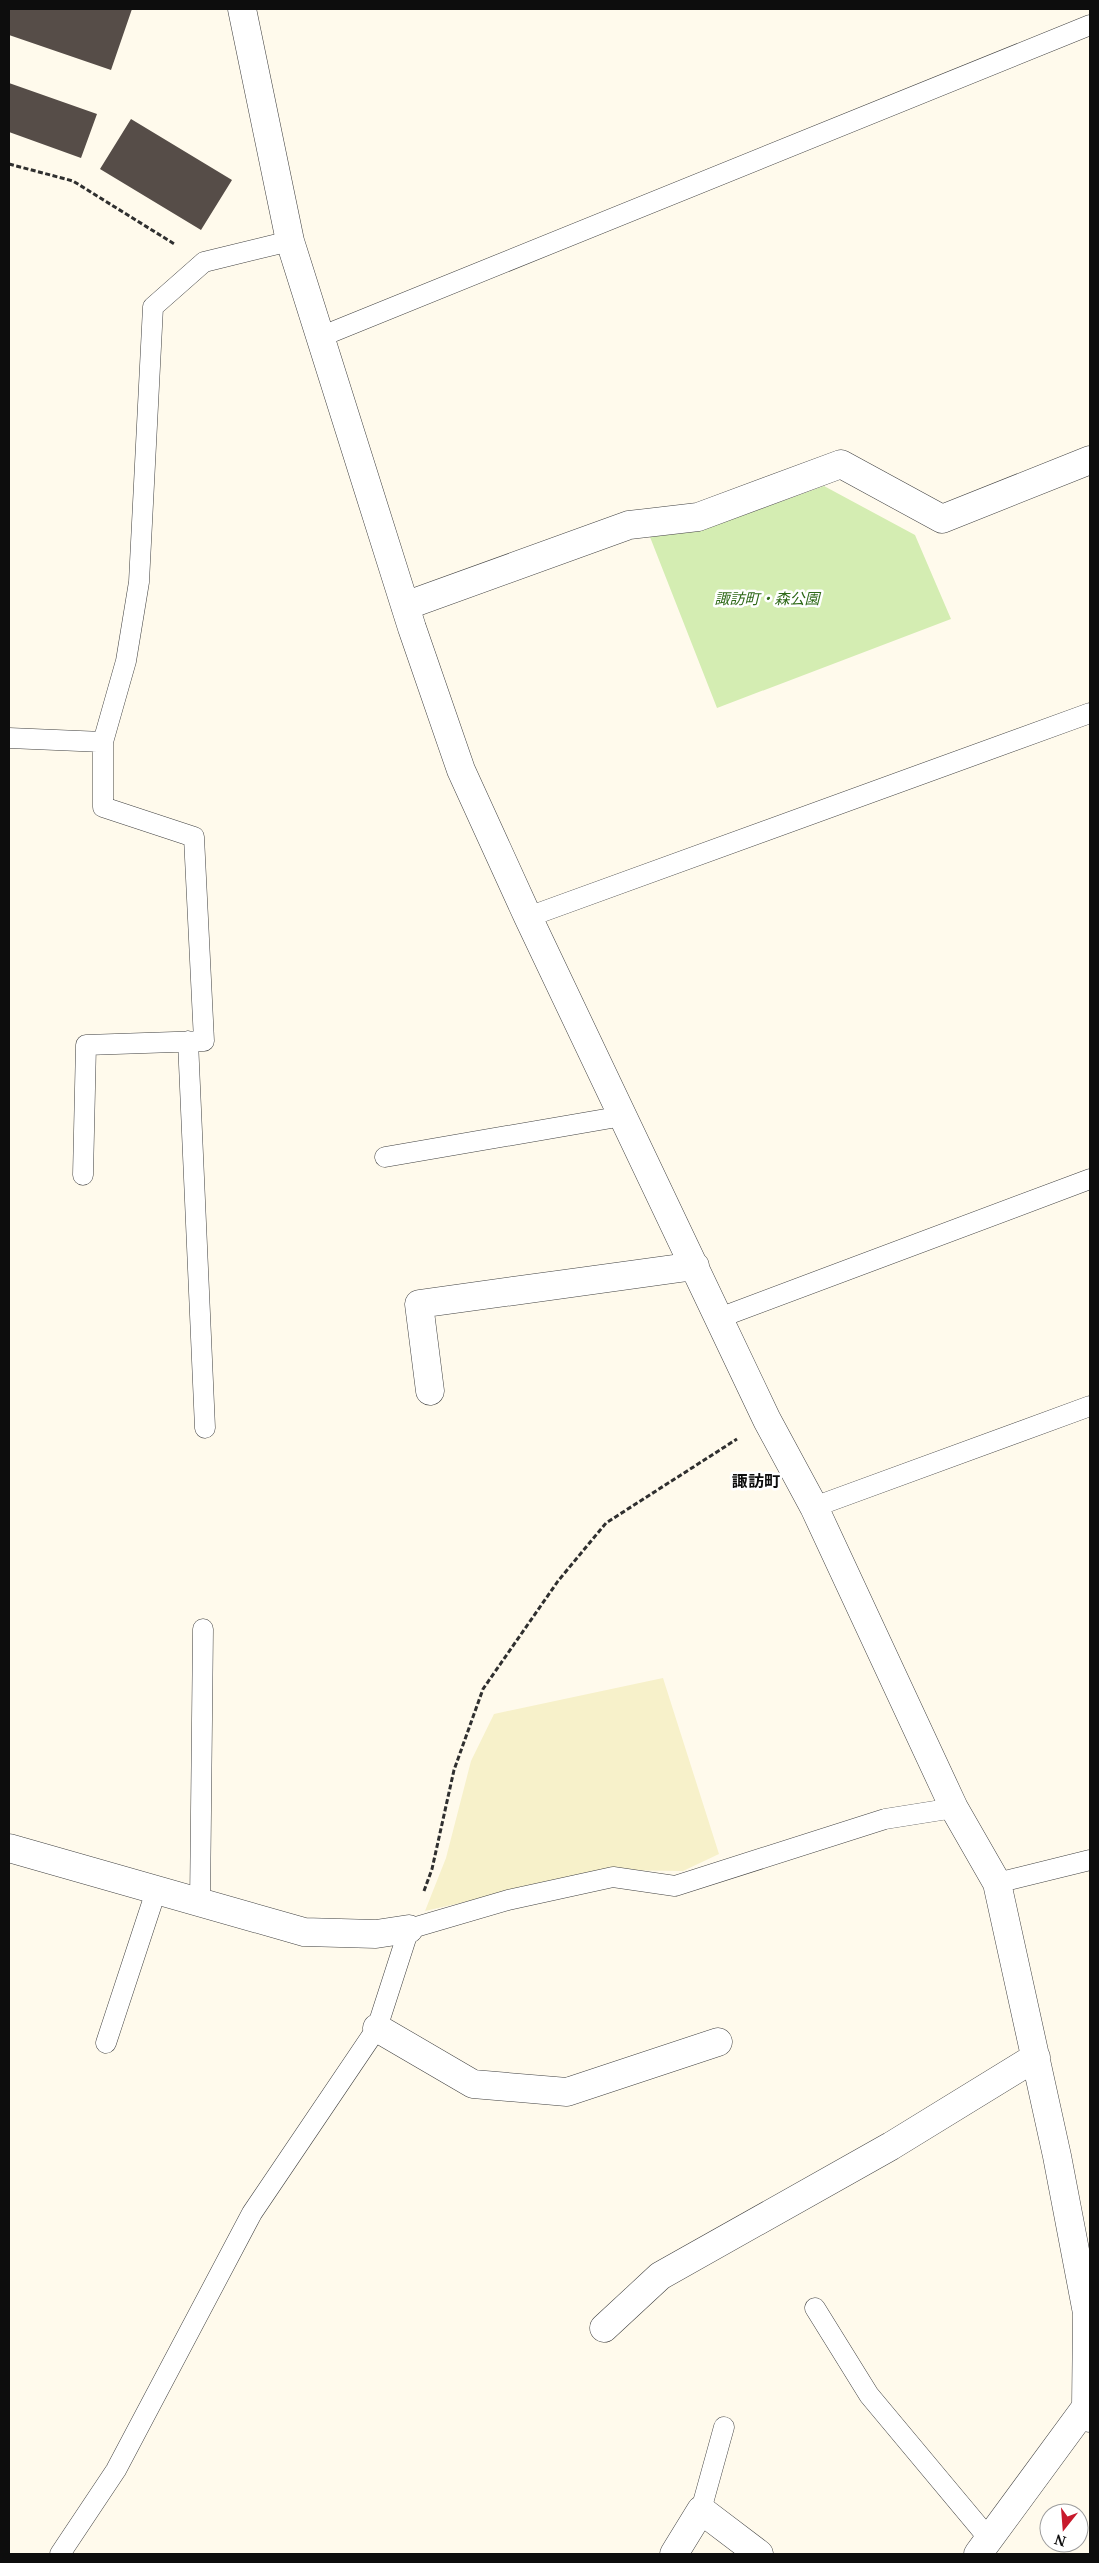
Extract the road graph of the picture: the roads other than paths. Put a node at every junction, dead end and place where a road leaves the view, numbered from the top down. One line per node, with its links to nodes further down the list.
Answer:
1 (242, 9): 3 (street)
2 (1090, 25): 4 (lane)
3 (290, 241): 4 (street); 9 (lane)
4 (320, 338): 6 (street)
5 (1090, 460): 6 (street)
6 (405, 606): 10 (street)
7 (1090, 713): 10 (lane)
8 (9, 738): 9 (lane)
9 (104, 742): 11 (lane)
10 (528, 917): 12 (street)
11 (188, 1041): 14 (lane); 20 (lane)
12 (623, 1116): 13 (lane); 16 (street)
13 (385, 1157)
14 (83, 1175)
15 (1090, 1179): 17 (lane)
16 (695, 1266): 17 (street); 18 (street)
17 (719, 1318): 21 (street)
18 (430, 1391)
19 (1090, 1406): 21 (lane)
20 (205, 1428)
21 (814, 1507): 23 (street)
22 (203, 1629): 28 (lane)
23 (954, 1808): 26 (street); 29 (lane)
24 (9, 1848): 27 (street)
25 (1090, 1860): 26 (lane)
26 (997, 1883): 33 (street)
27 (156, 1891): 28 (street); 32 (lane)
28 (200, 1903): 29 (street)
29 (409, 1929): 30 (lane)
30 (377, 2028): 31 (street); 41 (lane)
31 (718, 2042)
32 (106, 2043)
33 (1036, 2057): 35 (street); 36 (street)
34 (815, 2308): 40 (lane)
35 (1089, 2313): 37 (street)
36 (604, 2328)
37 (1088, 2413): 40 (street)
38 (724, 2427): 39 (lane)
39 (701, 2510): 42 (street); 43 (street)
40 (984, 2547)
41 (60, 2554)
42 (674, 2554)
43 (760, 2554)

